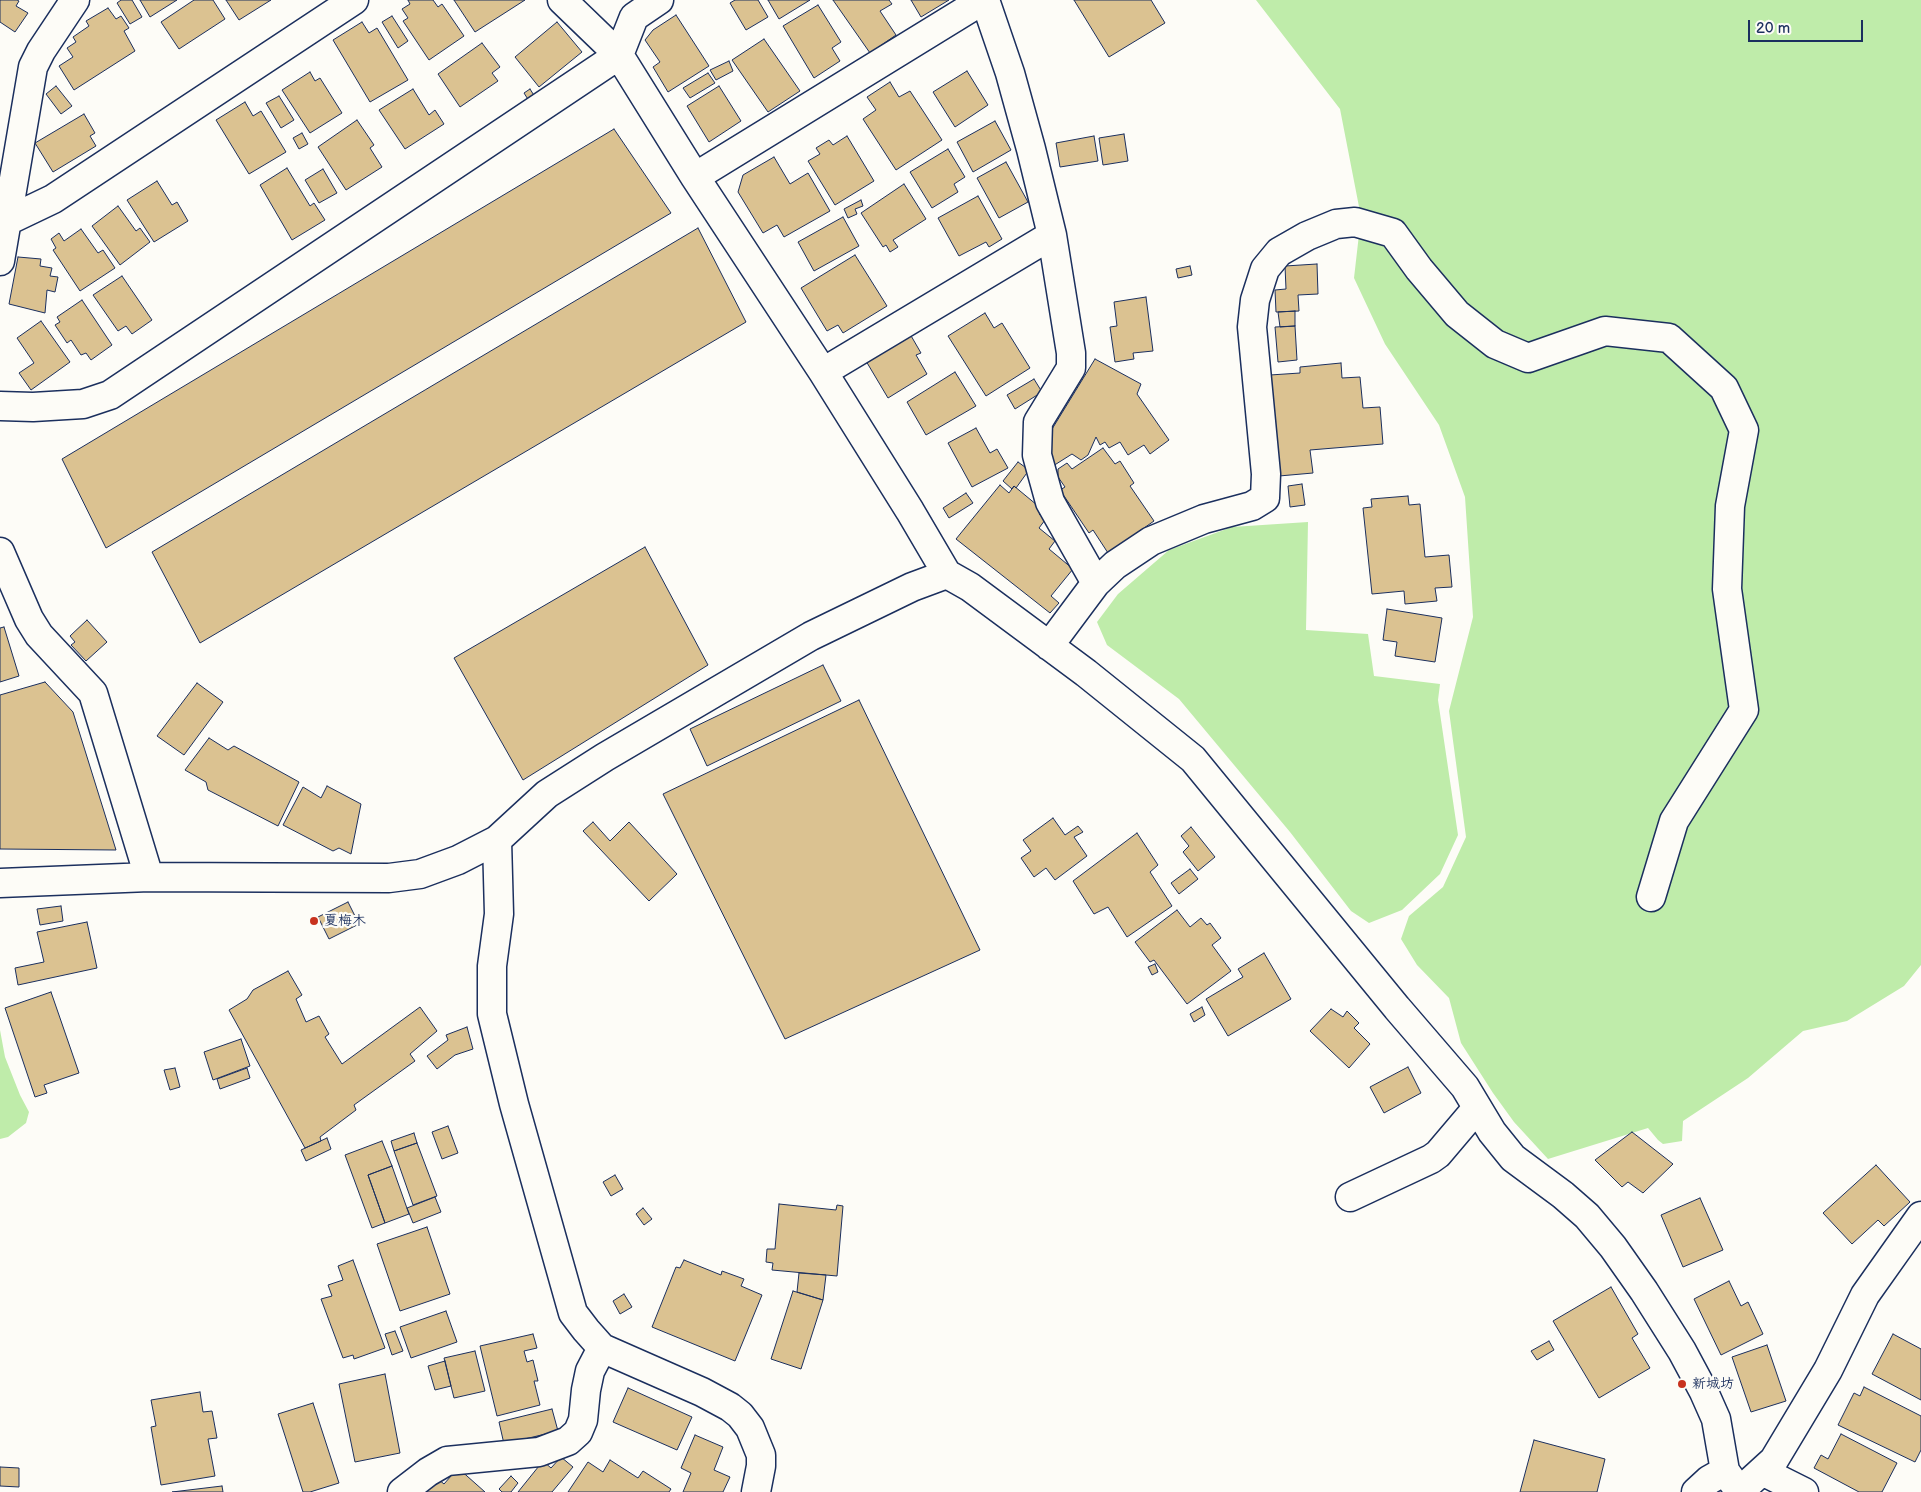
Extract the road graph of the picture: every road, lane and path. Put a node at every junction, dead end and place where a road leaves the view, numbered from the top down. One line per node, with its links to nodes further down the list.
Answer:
1 (75, 0): 8 (street)
2 (354, 0): 8 (street)
3 (562, 0): 6 (street)
4 (659, 0): 6 (street)
5 (984, 0): 7 (street); 9 (street)
6 (619, 56): 7 (street); 12 (street)
7 (695, 177): 11 (street)
8 (7, 221): 10 (street)
9 (1052, 235): 11 (street); 15 (street)
10 (0, 261)
11 (823, 372): 14 (street)
12 (0, 406)
13 (0, 552): 18 (street)
14 (947, 574): 16 (street); 17 (street)
15 (1096, 583): 16 (street); 20 (street)
16 (1049, 646): 21 (street)
17 (497, 840): 18 (street); 24 (street)
18 (150, 878): 19 (street)
19 (0, 883)
20 (1651, 897)
21 (1477, 1108): 22 (street); 26 (street)
22 (1350, 1197)
23 (1921, 1216): 25 (street)
24 (602, 1348): 27 (street); 28 (street)
25 (1762, 1471): 26 (street); 30 (street)
26 (1735, 1485): 29 (street)
27 (402, 1492)
28 (756, 1492)
29 (1696, 1492)
30 (1804, 1492)

